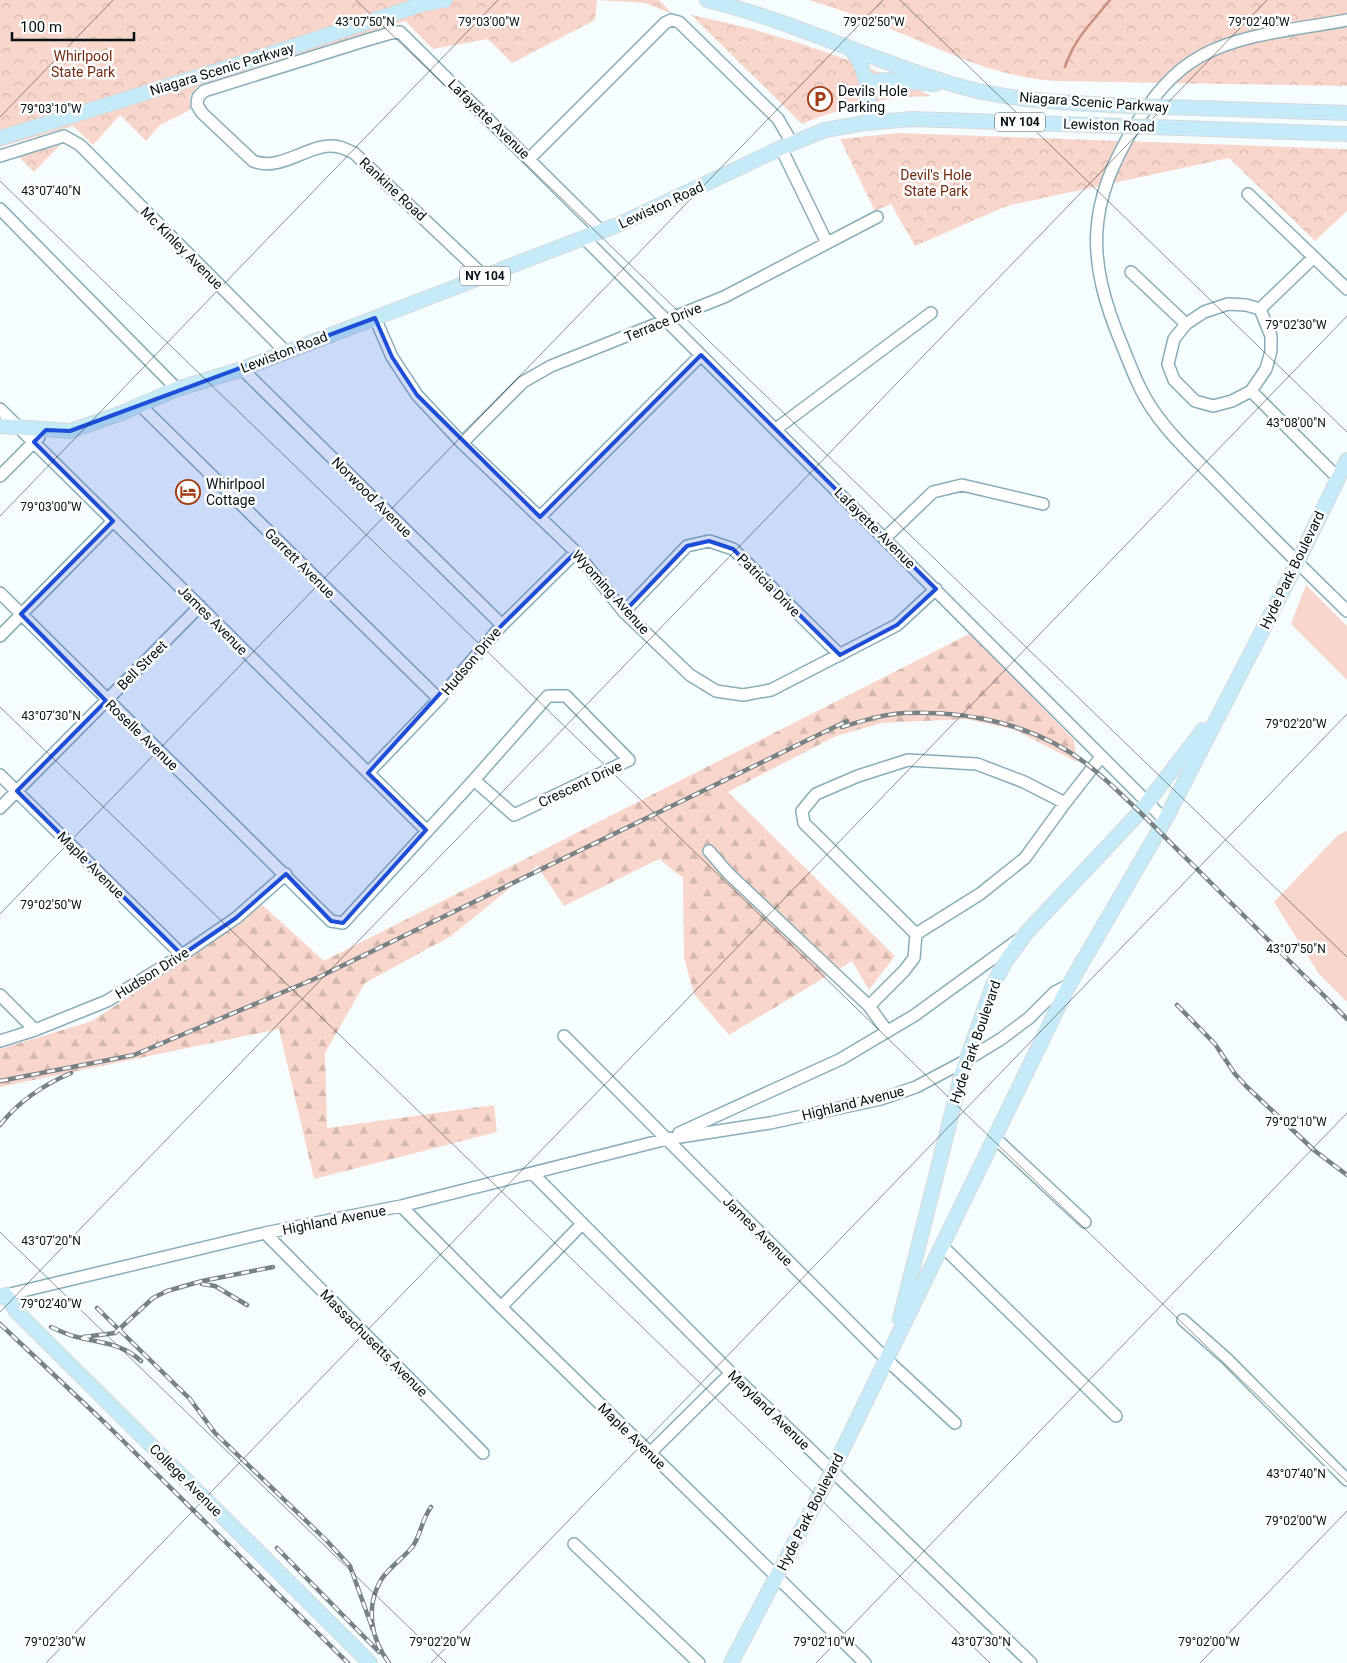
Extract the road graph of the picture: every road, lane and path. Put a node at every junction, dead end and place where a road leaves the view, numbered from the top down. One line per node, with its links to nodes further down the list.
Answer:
1 (445, 0): 11 (main road, Niagara Scenic Parkway)
2 (707, 0): 5 (main road, Niagara Scenic Parkway)
3 (1347, 20): 51 (street)
4 (367, 40): 14 (street, Lafayette Avenue); 23 (street, Rankine Road)
5 (848, 47): 6 (main road); 7 (main road, Niagara Scenic Parkway)
6 (866, 82): 7 (main road); 9 (main road)
7 (962, 87): 8 (main road, Niagara Scenic Parkway, bridge)
8 (1347, 113)
9 (871, 122): 10 (main road, Lewiston Road / NY 104, bridge); 12 (main road, Lewiston Road / NY 104)
10 (1347, 134)
11 (0, 138)
12 (787, 145): 14 (street); 18 (main road, Lewiston Road / NY 104); 20 (street)
13 (0, 156): 30 (street, Mc Kinley Avenue)
14 (529, 159): 18 (street, Lafayette Avenue)
15 (1248, 194): 21 (street)
16 (0, 209): 33 (street)
17 (877, 218): 20 (street, Terrace Drive)
18 (601, 231): 19 (main road, Lewiston Road / NY 104)
19 (584, 238): 23 (main road, Lewiston Road / NY 104); 28 (street, Lafayette Avenue)
20 (827, 243): 28 (street, Terrace Drive)
21 (1314, 257): 24 (street); 25 (street)
22 (1131, 272): 29 (street)
23 (484, 276): 27 (main road, Lewiston Road / NY 104)
24 (1347, 289)
25 (1260, 309): 29 (street); 34 (street)
26 (931, 313): 39 (street)
27 (376, 318): 30 (main road, Lewiston Road / NY 104); 42 (street, Wyoming Avenue)
28 (667, 320): 31 (street, Lafayette Avenue); 42 (street, Terrace Drive)
29 (1186, 324): 34 (street)
30 (284, 351): 32 (main road, Lewiston Road / NY 104)
31 (701, 355): 39 (street, Lafayette Avenue); 47 (street)
32 (242, 369): 33 (main road, Lewiston Road / NY 104); 58 (street, Norwood Avenue)
33 (177, 389): 35 (main road, Lewiston Road / NY 104)
34 (1251, 391): 45 (street)
35 (140, 405): 40 (main road, Lewiston Road / NY 104); 62 (street, Garrett Avenue)
36 (0, 409): 38 (street, James Avenue)
37 (0, 426): 38 (main road, Lewiston Road / NY 104)
38 (18, 427): 40 (main road, Lewiston Road / NY 104); 41 (street, James Avenue)
39 (776, 429): 49 (street, Lafayette Avenue)
40 (46, 430): 41 (street)
41 (34, 442): 44 (street); 48 (street, James Avenue)
42 (462, 443): 47 (street, Wyoming Avenue)
43 (1347, 460): 45 (main road, Hyde Park Boulevard)
44 (0, 476)
45 (1338, 477): 51 (main road, Hyde Park Boulevard)
46 (1043, 504): 49 (street)
47 (540, 517): 50 (street, Wyoming Avenue)
48 (113, 521): 54 (street, James Avenue); 57 (street)
49 (884, 538): 52 (street, Lafayette Avenue)
50 (576, 552): 56 (street, Wyoming Avenue); 58 (street, Hudson Drive)
51 (1297, 563): 55 (street); 61 (main road, Hyde Park Boulevard)
52 (936, 589): 60 (street, Wyoming Avenue); 64 (street, Lafayette Avenue)
53 (0, 594): 57 (street, Roselle Avenue)
54 (200, 606): 63 (street, Bell Street); 65 (street, James Avenue)
55 (1347, 611)
56 (624, 612): 60 (street, Wyoming Avenue); 60 (street, Patricia Drive)
57 (21, 614): 59 (street); 63 (street, Roselle Avenue)
58 (502, 625): 62 (street, Hudson Drive)
59 (0, 636)
60 (840, 655)
61 (1237, 681): 69 (main road, Hyde Park Boulevard); 72 (main road, Hyde Park Boulevard)
62 (439, 699): 65 (street, Hudson Drive)
63 (106, 701): 68 (street, Bell Street); 75 (street, Roselle Avenue)
64 (1101, 757): 69 (street, Lafayette Avenue); 70 (street)
65 (368, 773): 73 (street, James Avenue)
66 (0, 775): 68 (street, Maple Avenue)
67 (474, 780): 67 (street, Crescent Drive); 73 (street, Crescent Drive)
68 (17, 791): 71 (street, Bell Street); 78 (street, Maple Avenue)
69 (1148, 802): 72 (street, Lafayette Avenue); 76 (main road, Hyde Park Boulevard)
70 (1065, 803): 77 (street); 77 (street)
71 (0, 808)
72 (1165, 820): 79 (main road, Hyde Park Boulevard)
73 (426, 830): 75 (street, Crescent Drive)
74 (709, 851): 81 (street)
75 (286, 874): 78 (street, Hudson Drive)
76 (1027, 932): 83 (street, Highland Avenue); 86 (main road, Hyde Park Boulevard)
77 (916, 934): 81 (street)
78 (182, 955): 82 (street, Hudson Drive)
79 (1069, 985): 86 (street, Highland Avenue); 87 (main road, Hyde Park Boulevard)
80 (0, 995): 82 (street)
81 (869, 1006): 83 (street)
82 (35, 1030): 85 (street, Hudson Drive)
83 (887, 1031): 88 (street, Highland Avenue)
84 (564, 1036): 88 (street, James Avenue)
85 (0, 1041)
86 (966, 1061): 88 (street, Highland Avenue); 98 (main road, Hyde Park Boulevard)
87 (994, 1137): 91 (street); 94 (main road, Hyde Park Boulevard)
88 (666, 1139): 89 (street, Highland Avenue); 98 (street, James Avenue)
89 (533, 1174): 90 (street, Highland Avenue); 92 (street, Maryland Avenue)
90 (401, 1206): 93 (street, Highland Avenue); 96 (street, Maple Avenue)
91 (1085, 1222)
92 (582, 1224): 96 (street); 99 (street, Maryland Avenue)
93 (265, 1233): 95 (street, Highland Avenue); 102 (street, Massachusetts Avenue)
94 (942, 1246): 98 (main road, Hyde Park Boulevard); 100 (street)
95 (3, 1296): 108 (main road, College Avenue)
96 (501, 1307): 103 (street, Maple Avenue)
97 (1183, 1320): 105 (street)
98 (887, 1360): 101 (street, James Avenue); 104 (main road, Hyde Park Boulevard)
99 (731, 1373): 103 (street); 104 (street, Maryland Avenue)
100 (1116, 1416)
101 (955, 1424)
102 (483, 1453)
103 (650, 1453): 107 (street, Maple Avenue)
104 (832, 1471): 107 (main road, Hyde Park Boulevard); 112 (street, Maryland Avenue)
105 (1347, 1480)
106 (574, 1544): 109 (street)
107 (776, 1578): 110 (main road, Hyde Park Boulevard); 111 (street, Maple Avenue)
108 (370, 1663)
109 (698, 1663)
110 (731, 1663)
111 (865, 1663)
112 (1031, 1663)

